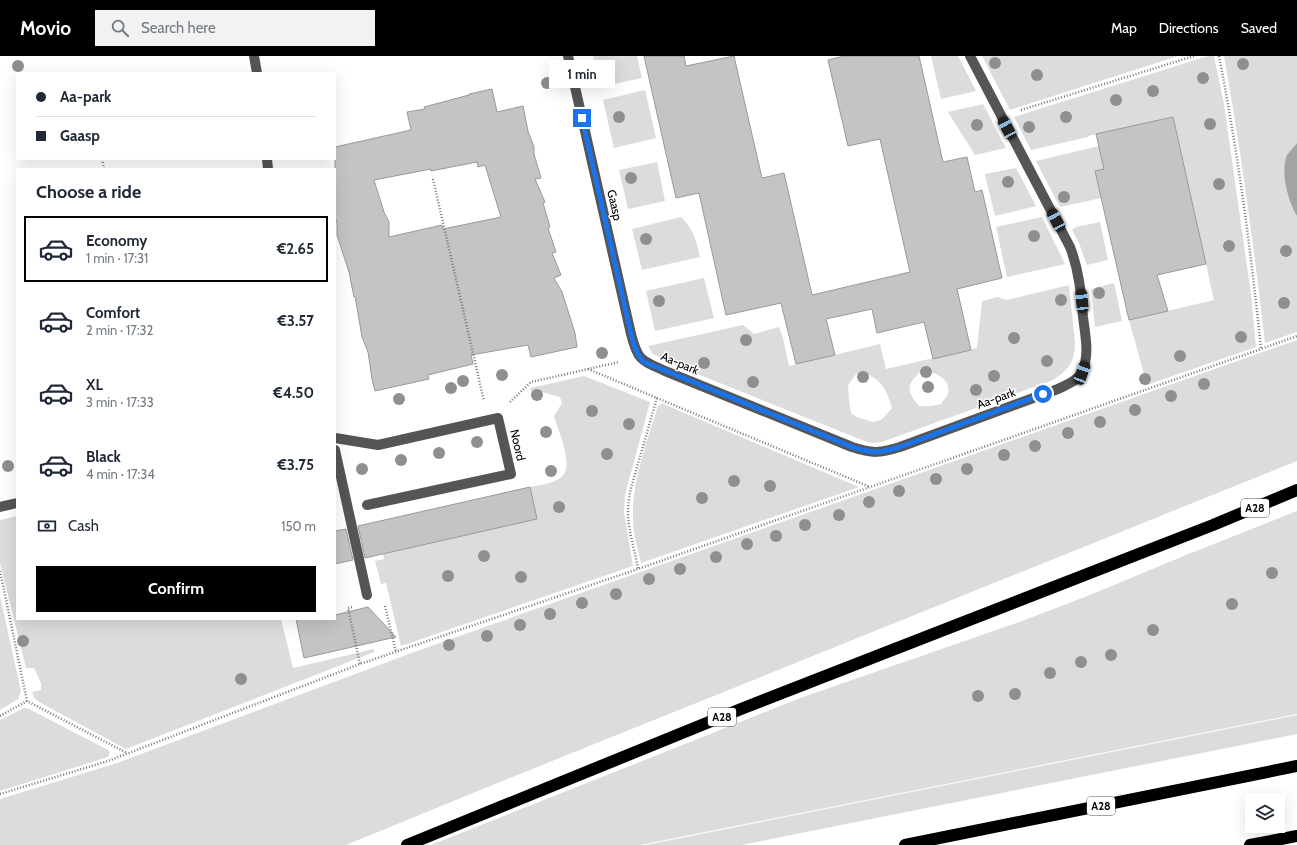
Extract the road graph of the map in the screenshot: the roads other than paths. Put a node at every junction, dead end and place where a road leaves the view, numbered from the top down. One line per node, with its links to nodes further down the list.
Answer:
1 (254, 56): 4 (street)
2 (568, 56): 5 (street, Gaasp)
3 (970, 56): 5 (street, Aa-park)
4 (258, 72)
5 (640, 358)
6 (336, 438): 10 (street, Noord)
7 (336, 454): 12 (street)
8 (1297, 490): 15 (highway, A28)
9 (16, 503): 11 (street)
10 (367, 505)
11 (0, 507)
12 (369, 600)
13 (1297, 766): 16 (highway, A28)
14 (1297, 836): 17 (highway)
15 (406, 845)
16 (906, 845)
17 (1250, 845)

